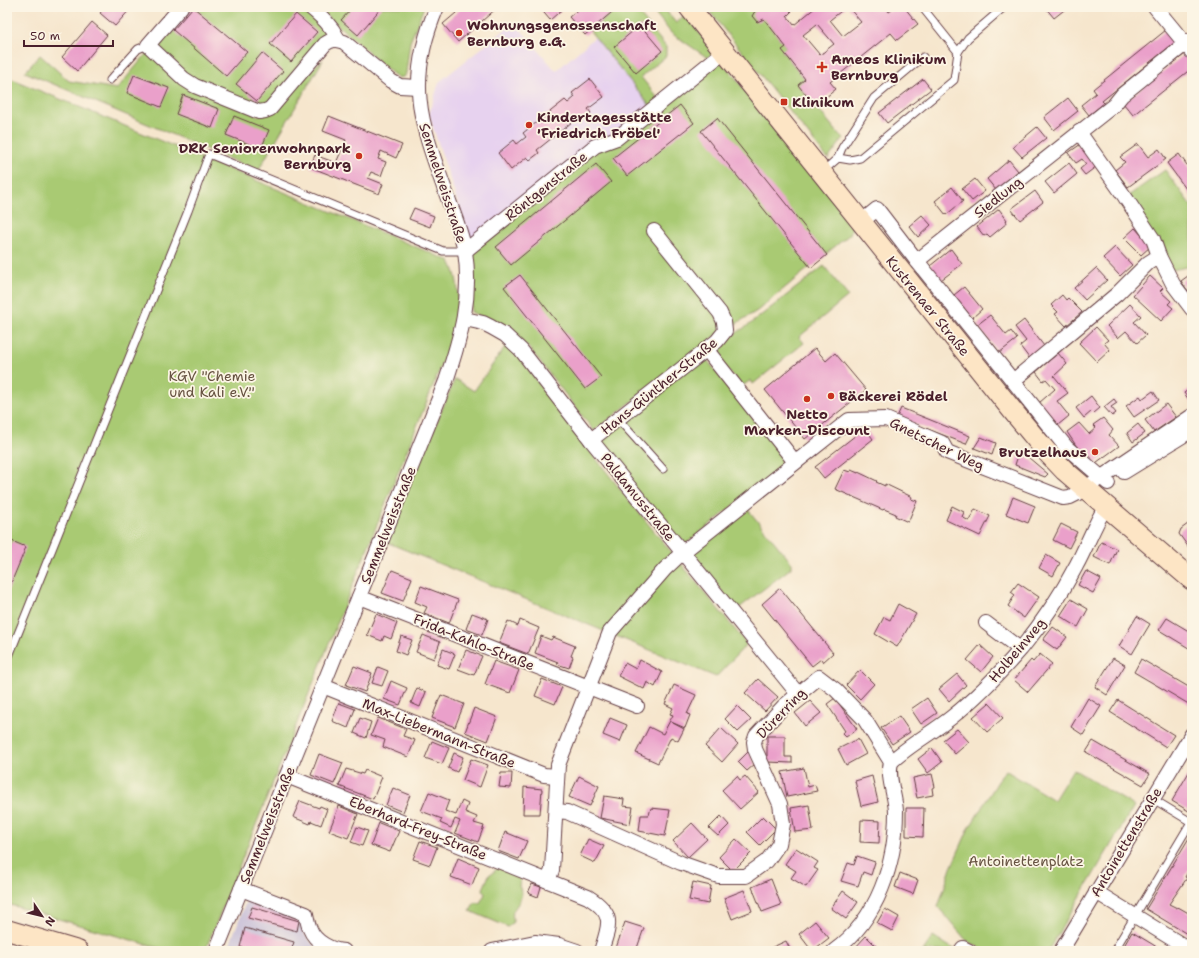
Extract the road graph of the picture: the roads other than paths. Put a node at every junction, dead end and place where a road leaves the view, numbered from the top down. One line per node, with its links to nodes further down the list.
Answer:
1 (181, 7): 9 (street)
2 (310, 7): 8 (street)
3 (437, 7): 15 (street, Semmelweisstraße)
4 (689, 7): 11 (street, Kustrenaer Straße)
5 (922, 7): 12 (lane)
6 (1004, 7): 12 (lane)
7 (1156, 7): 10 (street, Siedlung)
8 (338, 39): 9 (street); 15 (street)
9 (148, 45): 14 (lane)
10 (1190, 46): 16 (street, Siedlung)
11 (724, 51): 18 (street, Kustrenaer Straße); 21 (street, Röntgenstraße)
12 (958, 52): 17 (lane)
13 (924, 58): 17 (lane)
14 (110, 80)
15 (418, 87): 21 (street, Semmelweisstraße)
16 (1079, 132): 22 (street); 23 (street, Siedlung)
17 (838, 158): 18 (lane)
18 (822, 172): 19 (street, Kustrenaer Straße)
19 (861, 222): 23 (street); 35 (street, Kustrenaer Straße)
20 (654, 231): 26 (street, Hans-Günther-Straße)
21 (465, 251): 25 (street, Semmelweisstraße); 41 (lane)
22 (1159, 256): 24 (street); 27 (street)
23 (917, 261): 27 (street)
24 (1192, 309)
25 (465, 319): 31 (street, Paldamusstraße); 38 (street, Semmelweisstraße)
26 (706, 349): 29 (street, Hans-Günther-Straße); 33 (street)
27 (1013, 381): 35 (street)
28 (1192, 416): 32 (street)
29 (618, 419): 31 (street, Hans-Günther-Straße); 34 (lane)
30 (1192, 430): 32 (street)
31 (591, 440): 36 (street, Paldamusstraße)
32 (1133, 461): 35 (street)
33 (795, 462): 35 (street, Gnetscher Weg); 36 (street, Gnetscher Weg)
34 (663, 468)
35 (1099, 490): 37 (street, Kustrenaer Straße); 40 (street, Holbeinweg)
36 (683, 552): 43 (street, Gnetscher Weg); 44 (street, Paldamusstraße)
37 (1192, 580)
38 (360, 597): 42 (street, Semmelweisstraße); 43 (street, Frida-Kahlo-Straße)
39 (986, 623): 40 (street)
40 (1020, 649): 47 (street, Holbeinweg)
41 (7, 661)
42 (323, 686): 48 (street, Semmelweisstraße); 49 (street, Max-Liebermann-Straße)
43 (588, 687): 45 (street, Frida-Kahlo-Straße); 49 (street, Gnetscher Weg)
44 (798, 694): 47 (street, Dürerring); 51 (street, Dürerring)
45 (637, 706)
46 (1192, 734): 50 (street, Antoinettenstraße)
47 (891, 762): 63 (street)
48 (287, 776): 52 (street, Eberhard-Frey-Straße); 53 (street, Semmelweisstraße)
49 (557, 776): 51 (street, Gnetscher Weg)
50 (1153, 799): 54 (street, Antoinettenstraße); 55 (lane)
51 (556, 811): 52 (street, Gnetscher Weg)
52 (548, 880): 62 (street, Eberhard-Frey-Straße)
53 (242, 889): 58 (street, Semmelweisstraße); 59 (street)
54 (1096, 892): 55 (street); 66 (street, Antoinettenstraße)
55 (1135, 916): 67 (lane); 68 (street)
56 (7, 930): 57 (street)
57 (78, 951)
58 (216, 951)
59 (344, 951)
60 (492, 951): 61 (street)
61 (577, 951)
62 (601, 951)
63 (834, 951)
64 (961, 951): 65 (street)
65 (969, 951)
66 (1061, 951)
67 (1114, 951)
68 (1192, 951)

